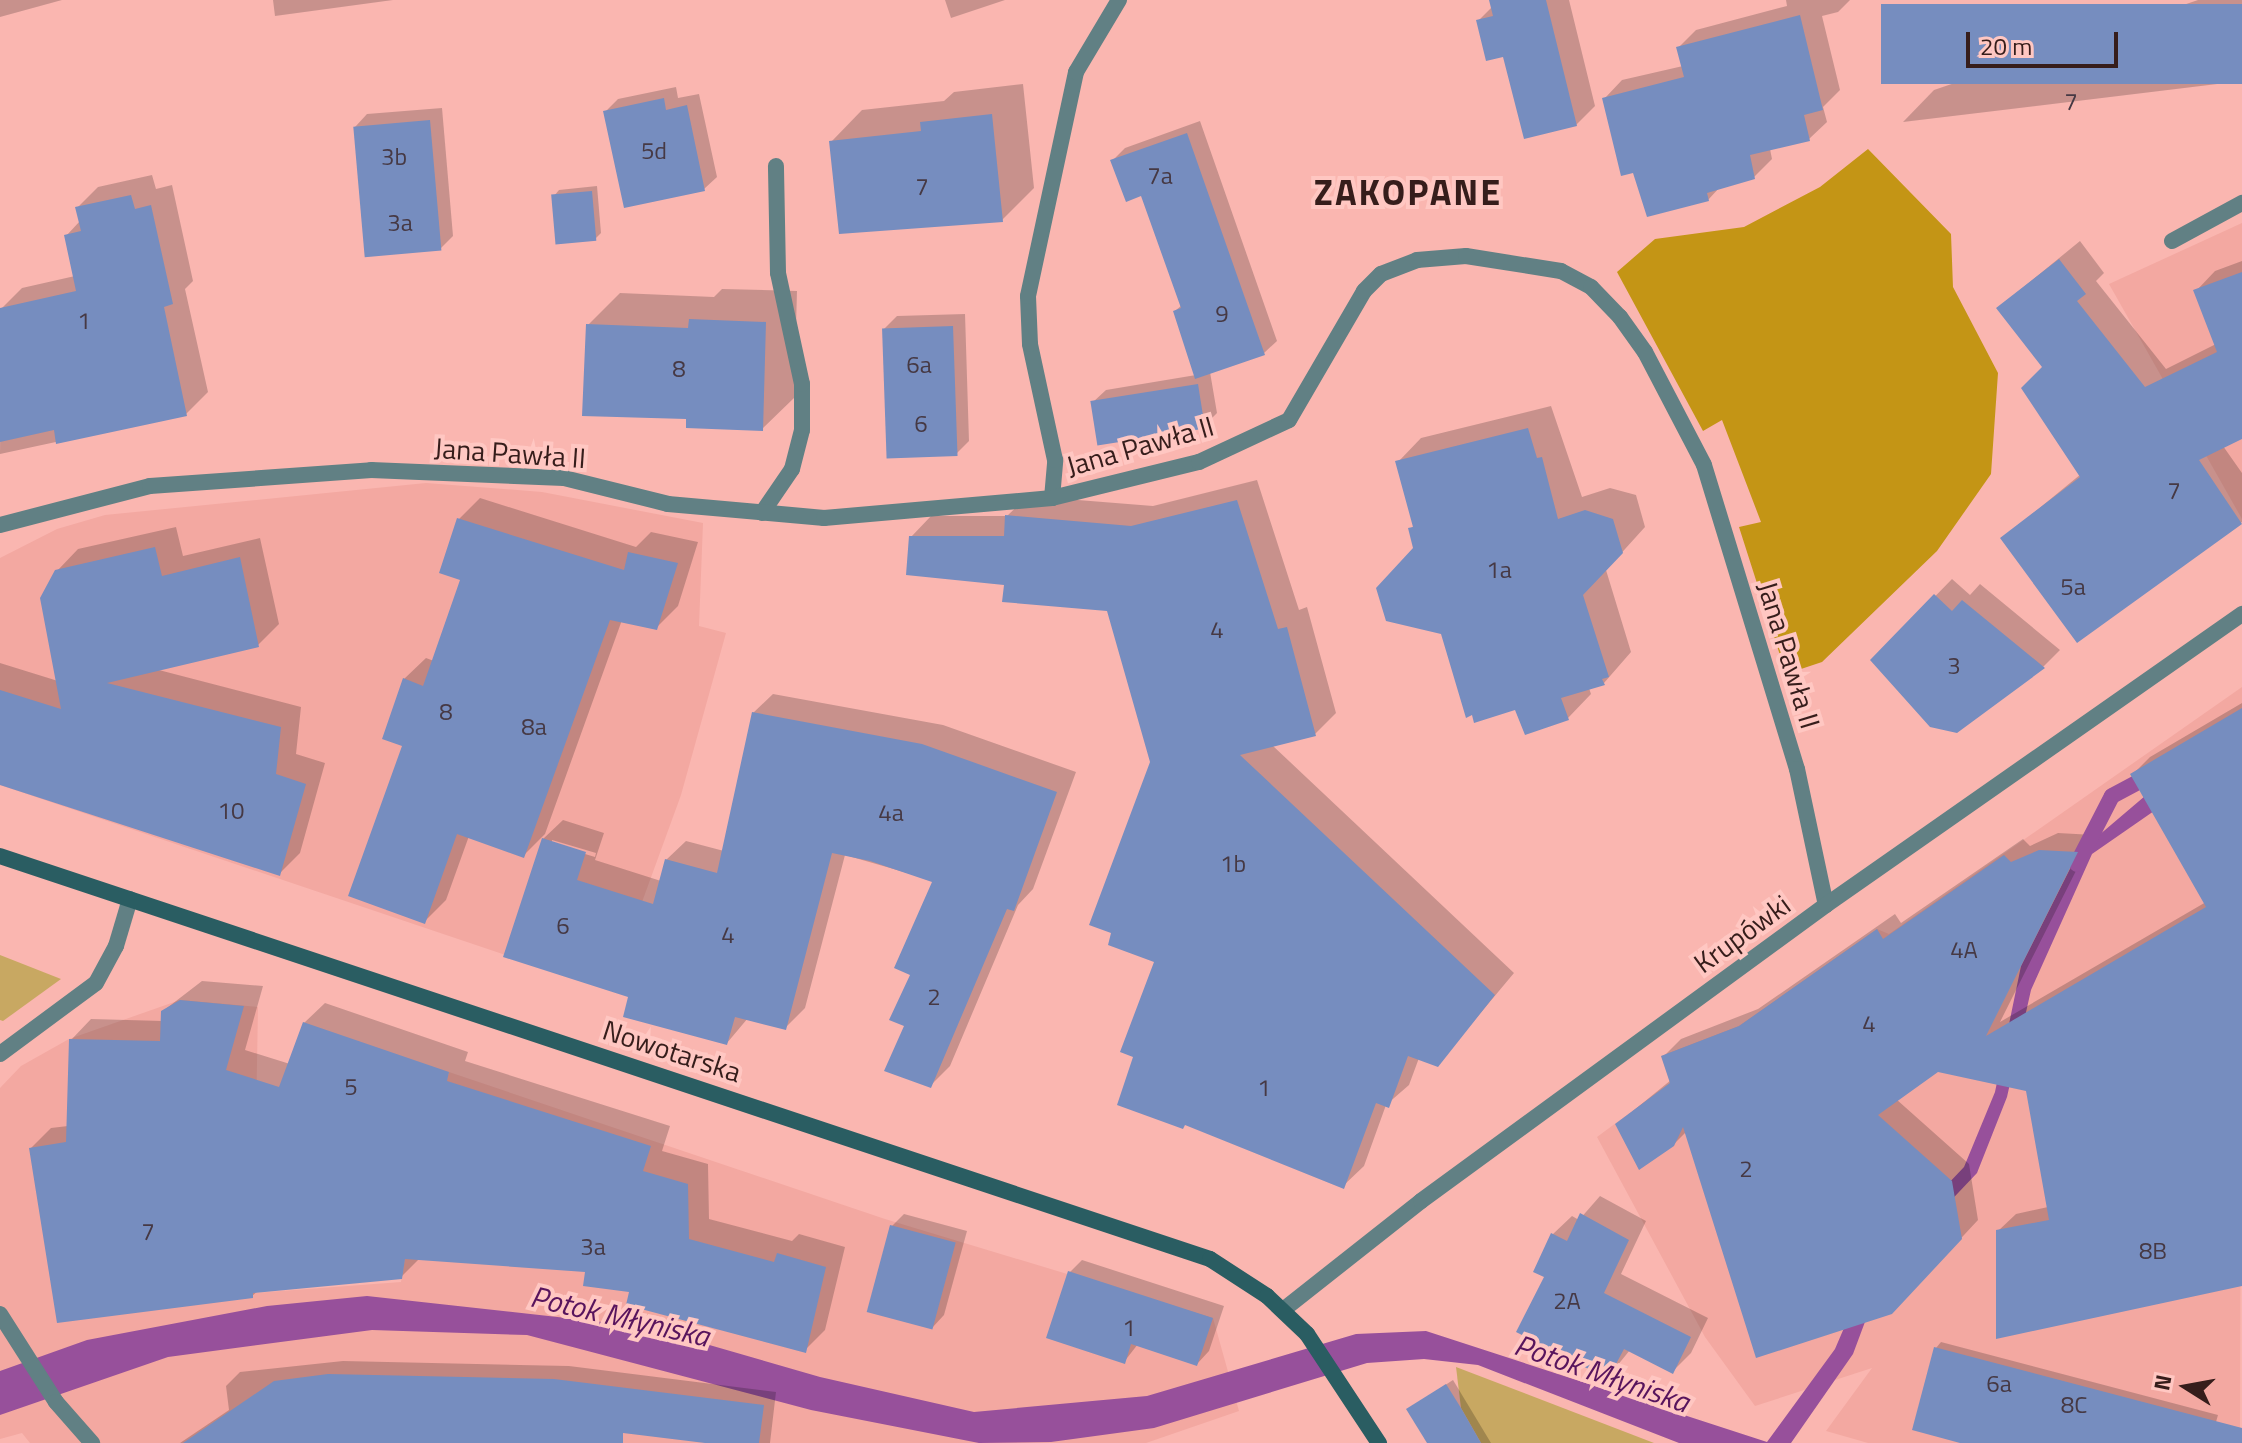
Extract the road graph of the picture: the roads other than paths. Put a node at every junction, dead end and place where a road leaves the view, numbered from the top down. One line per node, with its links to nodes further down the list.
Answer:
1 (1119, 0): 5 (street)
2 (776, 166): 6 (street)
3 (2242, 203): 4 (street)
4 (2172, 241)
5 (1052, 498): 6 (street, Jana Pawła II); 11 (street, Jana Pawła II)
6 (762, 513): 7 (street, Jana Pawła II)
7 (0, 525)
8 (2242, 614): 11 (street, Krupówki)
9 (0, 858): 10 (main road, Nowotarska)
10 (130, 899): 12 (street); 13 (main road, Nowotarska)
11 (1826, 905): 13 (street, Krupówki)
12 (0, 1054)
13 (1283, 1310): 16 (main road, Nowotarska)
14 (0, 1314): 15 (street)
15 (92, 1443)
16 (1379, 1443)

